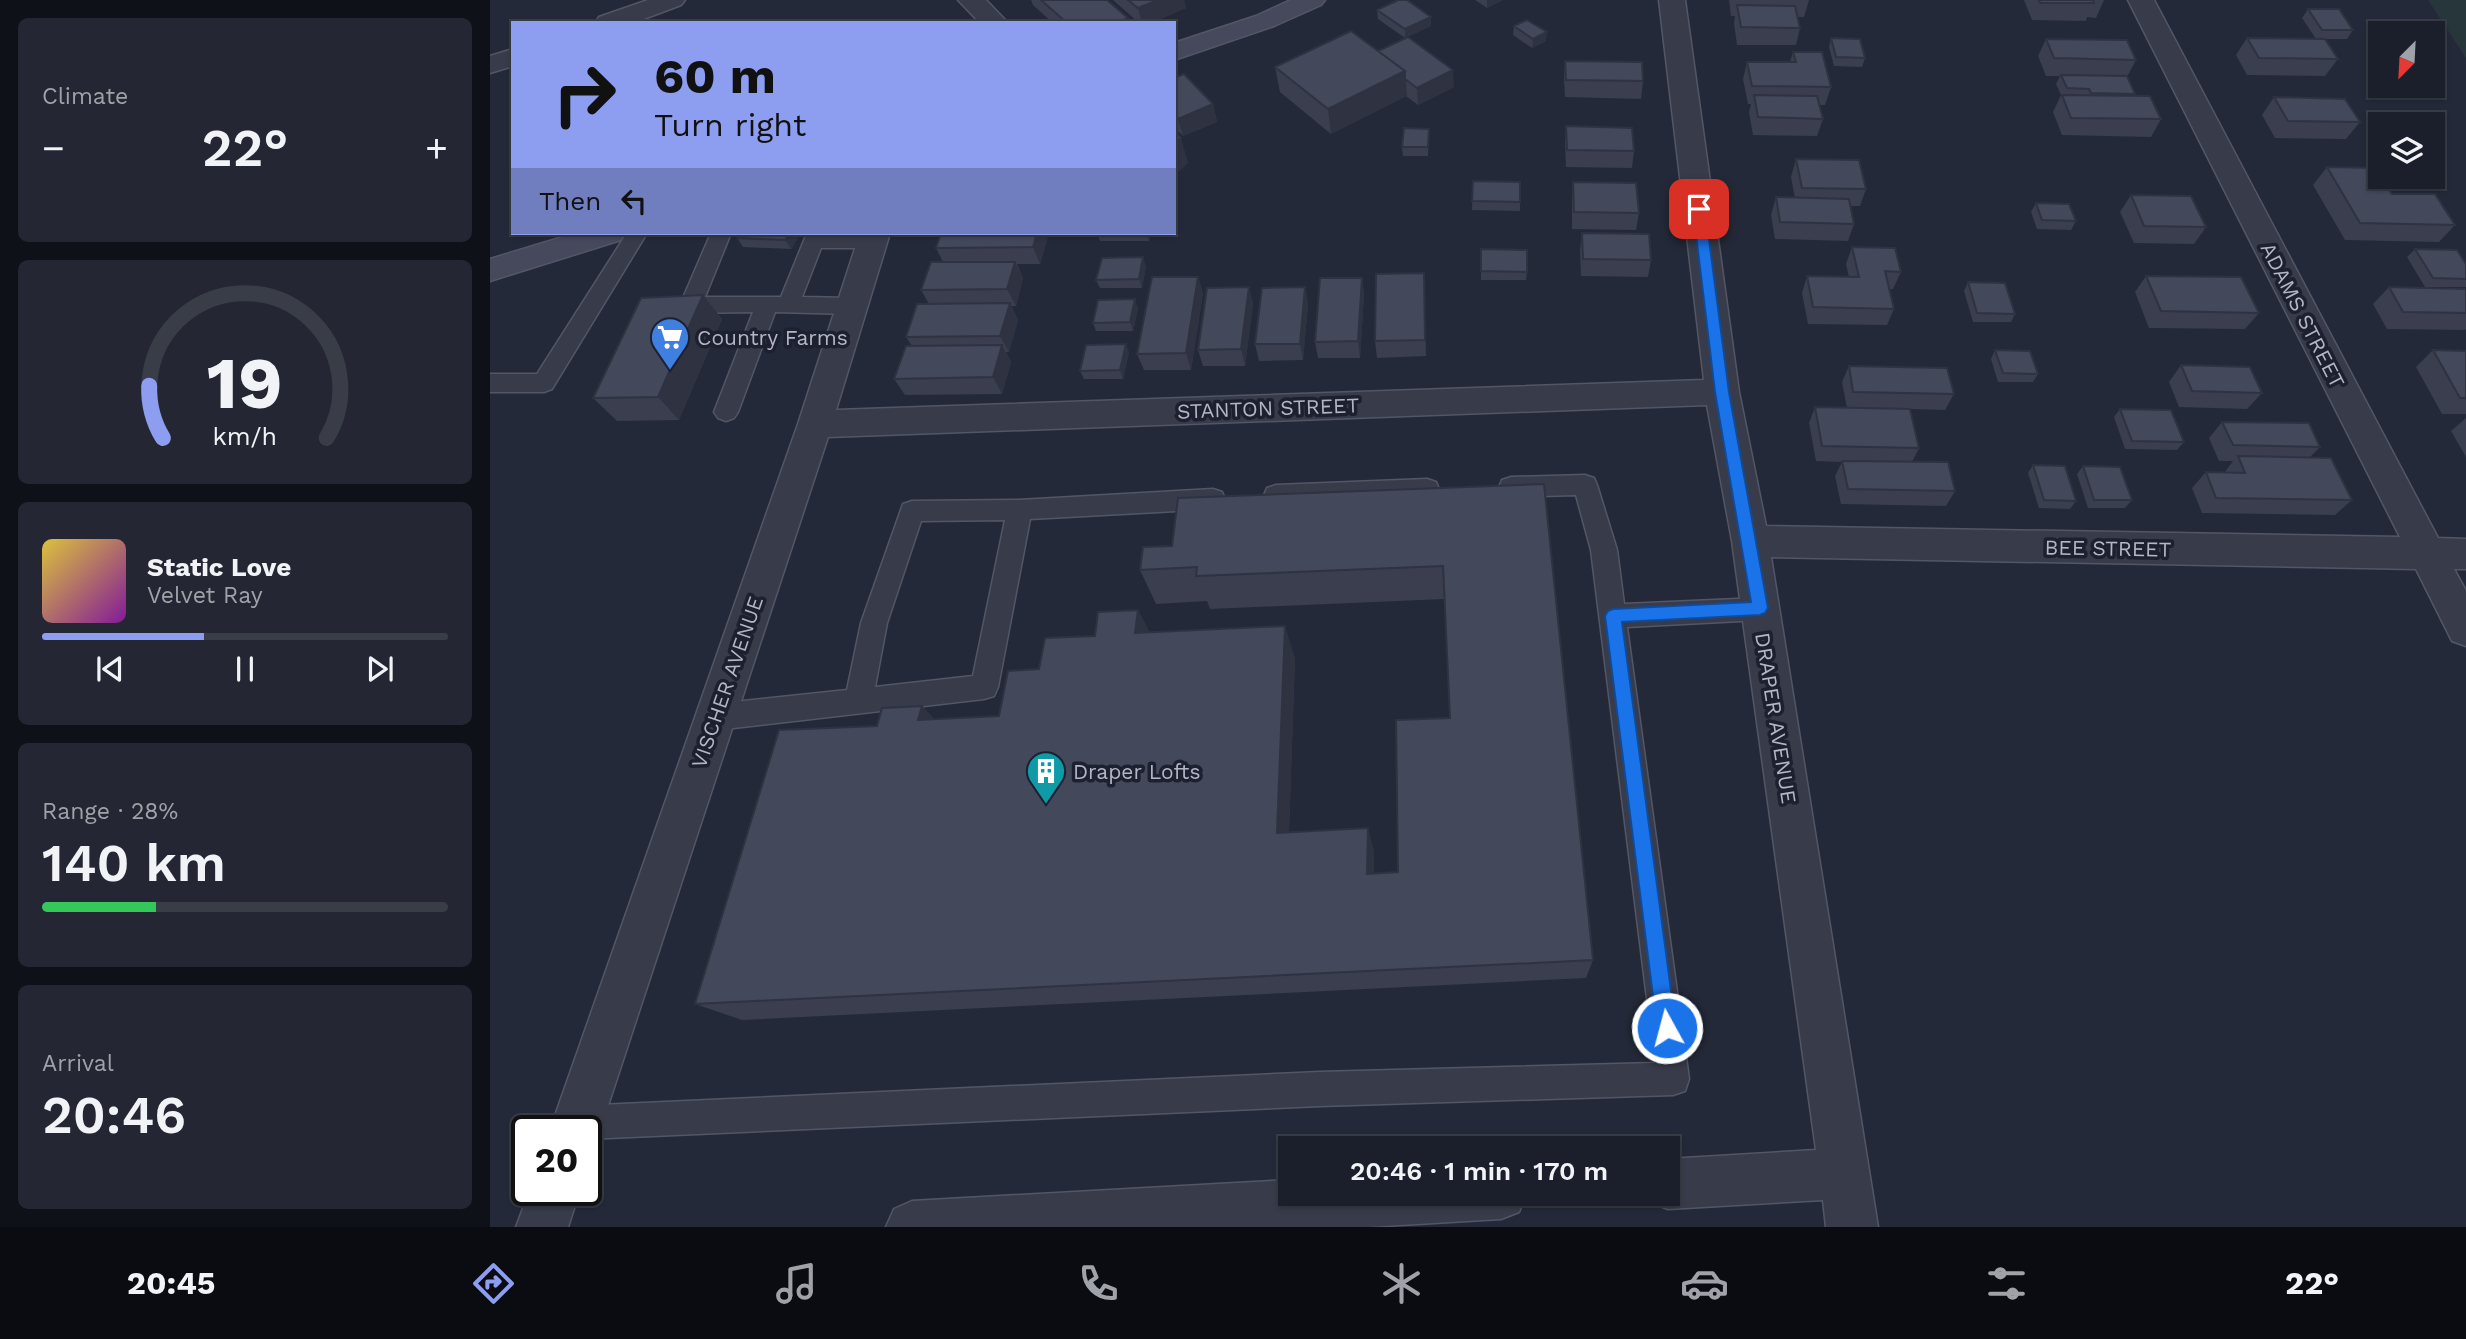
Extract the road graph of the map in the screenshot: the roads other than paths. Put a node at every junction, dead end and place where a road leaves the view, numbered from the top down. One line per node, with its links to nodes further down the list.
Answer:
1 (671, 0): 6 (street)
2 (971, 0): 7 (street)
3 (1312, 0): 8 (street)
4 (1672, 0): 20 (street, DRAPER AVENUE)
5 (2141, 0): 27 (street, ADAMS STREET)
6 (613, 21)
7 (993, 21)
8 (1176, 51)
9 (511, 58): 10 (street)
10 (490, 65)
11 (604, 235): 16 (street)
12 (636, 235): 19 (lane)
13 (720, 235): 17 (lane)
14 (815, 237): 15 (lane); 17 (lane)
15 (874, 237): 18 (street, VISCHER AVENUE)
16 (490, 270)
17 (777, 304): 18 (lane); 21 (lane)
18 (851, 306): 22 (street, VISCHER AVENUE)
19 (490, 383)
20 (1722, 392): 22 (street, STANTON STREET); 26 (street, DRAPER AVENUE)
21 (726, 412)
22 (815, 425): 33 (street, VISCHER AVENUE)
23 (1491, 488): 30 (lane)
24 (1451, 489): 25 (lane)
25 (1019, 510): 32 (lane); 32 (lane)
26 (1750, 541): 27 (street, BEE STREET); 29 (street, DRAPER AVENUE)
27 (2426, 554): 28 (street, BEE STREET); 31 (street, ADAMS STREET)
28 (2466, 554)
29 (1760, 608): 30 (lane); 36 (street, DRAPER AVENUE)
30 (1613, 616): 35 (lane)
31 (2466, 629)
32 (858, 701): 33 (lane)
33 (716, 717): 34 (street, VISCHER AVENUE)
34 (580, 1115)
35 (602, 1126)
36 (1844, 1174): 37 (street); 42 (street, DRAPER AVENUE)
37 (1680, 1183)
38 (549, 1206): 40 (street)
39 (1287, 1206): 41 (street)
40 (542, 1227)
41 (912, 1227)
42 (1852, 1227)

